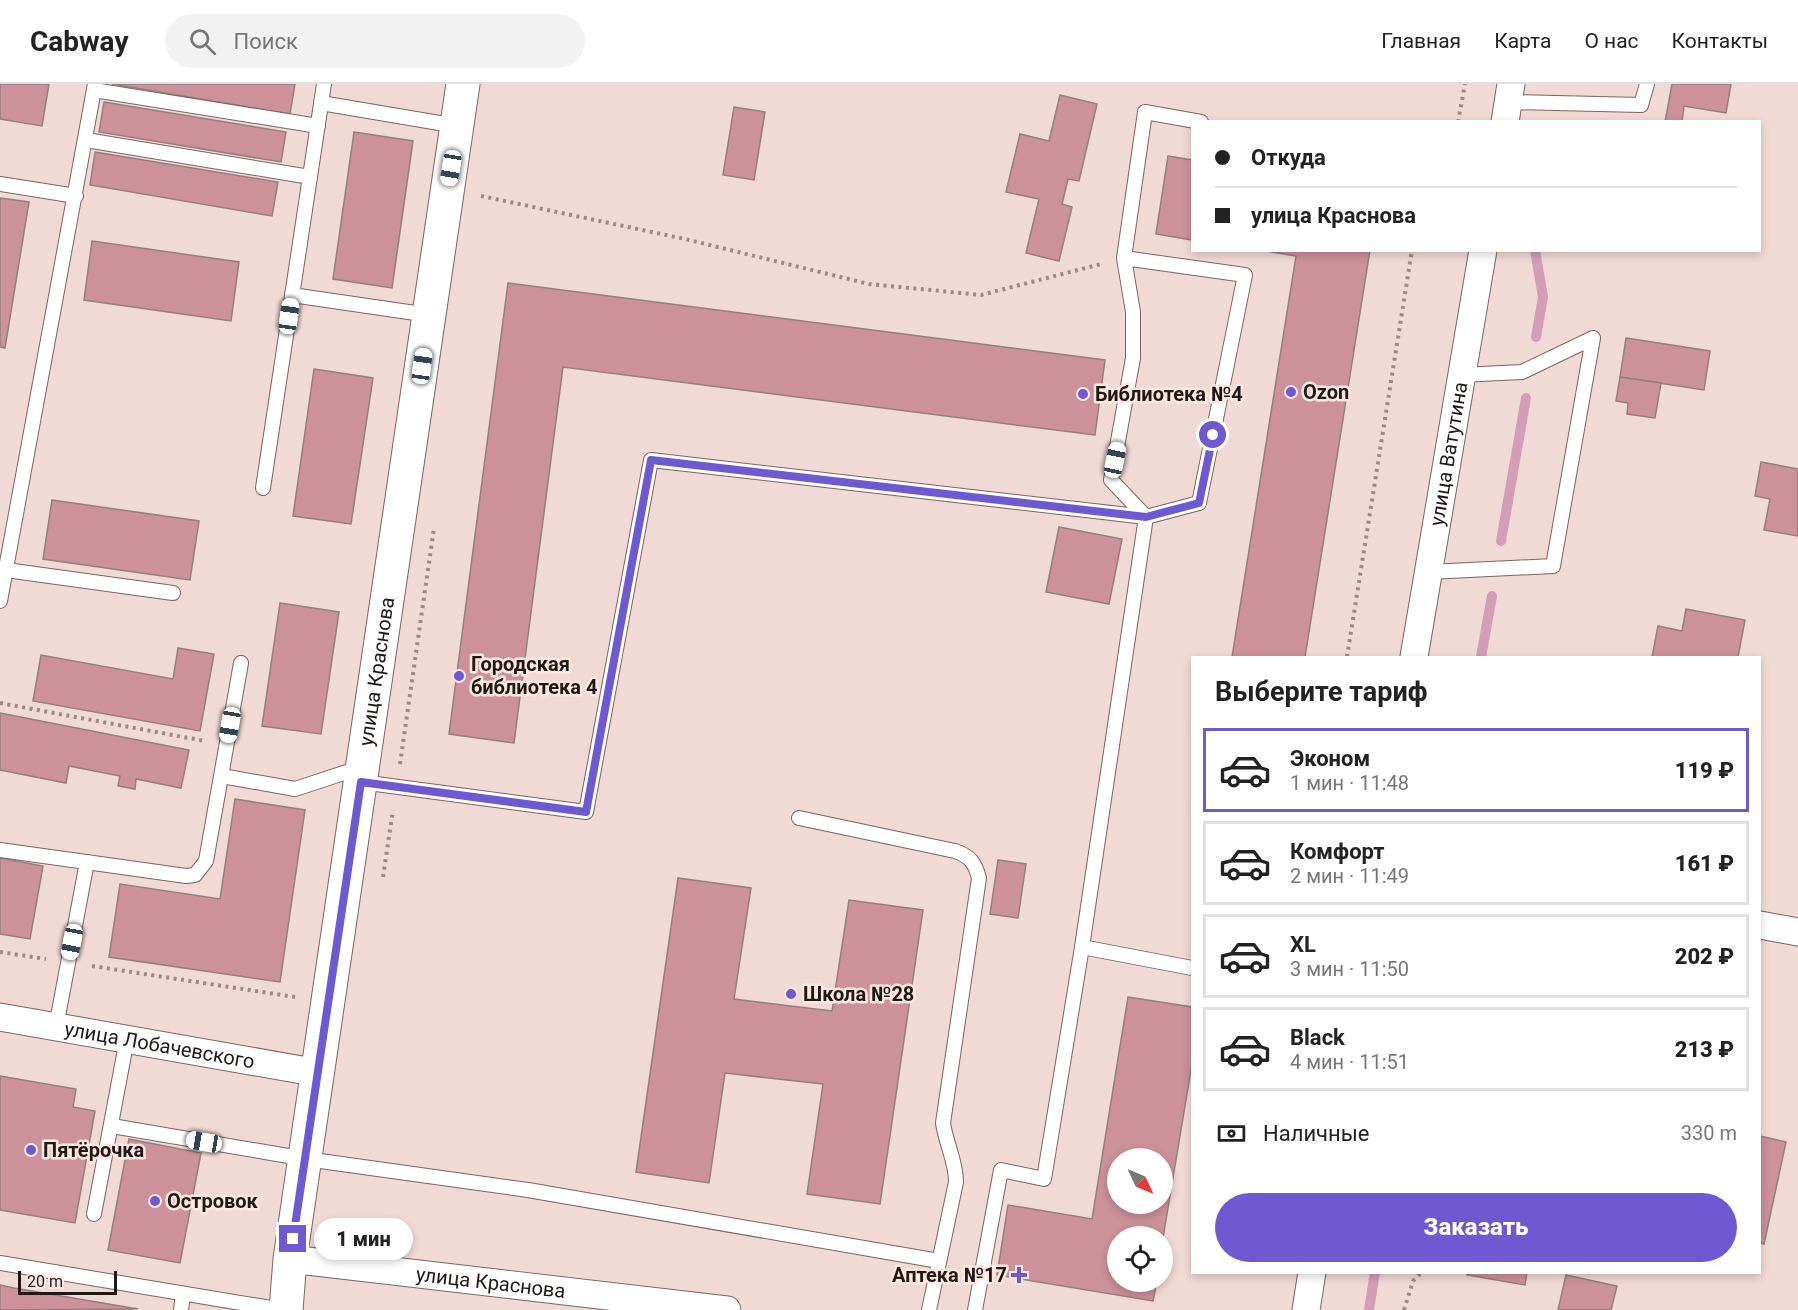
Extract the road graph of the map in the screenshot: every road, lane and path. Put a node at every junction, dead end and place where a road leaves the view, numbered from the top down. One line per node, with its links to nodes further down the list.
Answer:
1 (324, 84): 6 (lane)
2 (463, 84): 11 (street, улица Краснова)
3 (1464, 84): 9 (path)
4 (1647, 84): 7 (lane)
5 (95, 87): 10 (lane); 12 (lane)
6 (321, 103): 10 (lane); 11 (lane)
7 (1508, 103)
8 (1191, 120): 19 (lane)
9 (1458, 120)
10 (318, 126): 13 (lane)
11 (457, 126): 15 (street, улица Краснова)
12 (86, 140): 13 (lane); 16 (lane)
13 (310, 177): 20 (lane)
14 (0, 184): 16 (lane)
15 (447, 189): 19 (path); 21 (street, улица Краснова)
16 (76, 195): 25 (lane)
17 (1412, 252): 29 (path)
18 (1482, 252): 22 (street, улица Ватутина)
19 (1124, 258): 24 (lane); 24 (lane)
20 (292, 295): 21 (lane); 23 (lane)
21 (429, 315): 34 (street, улица Краснова)
22 (1460, 375): 26 (street, улица Ватутина); 26 (lane)
23 (263, 488)
24 (1146, 517): 34 (lane); 41 (lane)
25 (6, 570): 27 (lane); 28 (lane)
26 (1428, 572): 30 (street, улица Ватутина)
27 (174, 593)
28 (0, 601)
29 (1347, 656)
30 (1414, 656)
31 (241, 663): 33 (lane)
32 (0, 703): 33 (path)
33 (227, 745): 35 (lane)
34 (362, 774): 35 (lane); 49 (street, улица Краснова)
35 (222, 776): 38 (lane)
36 (799, 818): 54 (lane)
37 (0, 850): 38 (lane)
38 (87, 862): 43 (lane)
39 (1761, 925): 40 (street)
40 (1798, 932)
41 (1082, 947): 44 (lane); 63 (lane)
42 (0, 952): 43 (path)
43 (68, 962): 45 (path); 47 (lane)
44 (1191, 968)
45 (302, 998)
46 (0, 1017): 47 (street, улица Лобачевского)
47 (57, 1027): 48 (street, улица Лобачевского)
48 (127, 1039): 49 (street, улица Лобачевского); 50 (lane)
49 (319, 1073): 51 (street, улица Краснова)
50 (111, 1126): 51 (lane); 52 (lane)
51 (306, 1159): 53 (street, улица Краснова); 54 (lane)
52 (94, 1214)
53 (290, 1259): 60 (street, улица Краснова); 61 (street, улица Краснова)
54 (939, 1261): 62 (lane)
55 (0, 1263): 58 (lane)
56 (1312, 1274): 64 (street)
57 (1420, 1274): 65 (path)
58 (183, 1294): 59 (lane); 60 (lane)
59 (181, 1310)
60 (284, 1310)
61 (727, 1310)
62 (929, 1310)
63 (975, 1310)
64 (1306, 1310)
65 (1404, 1310)

